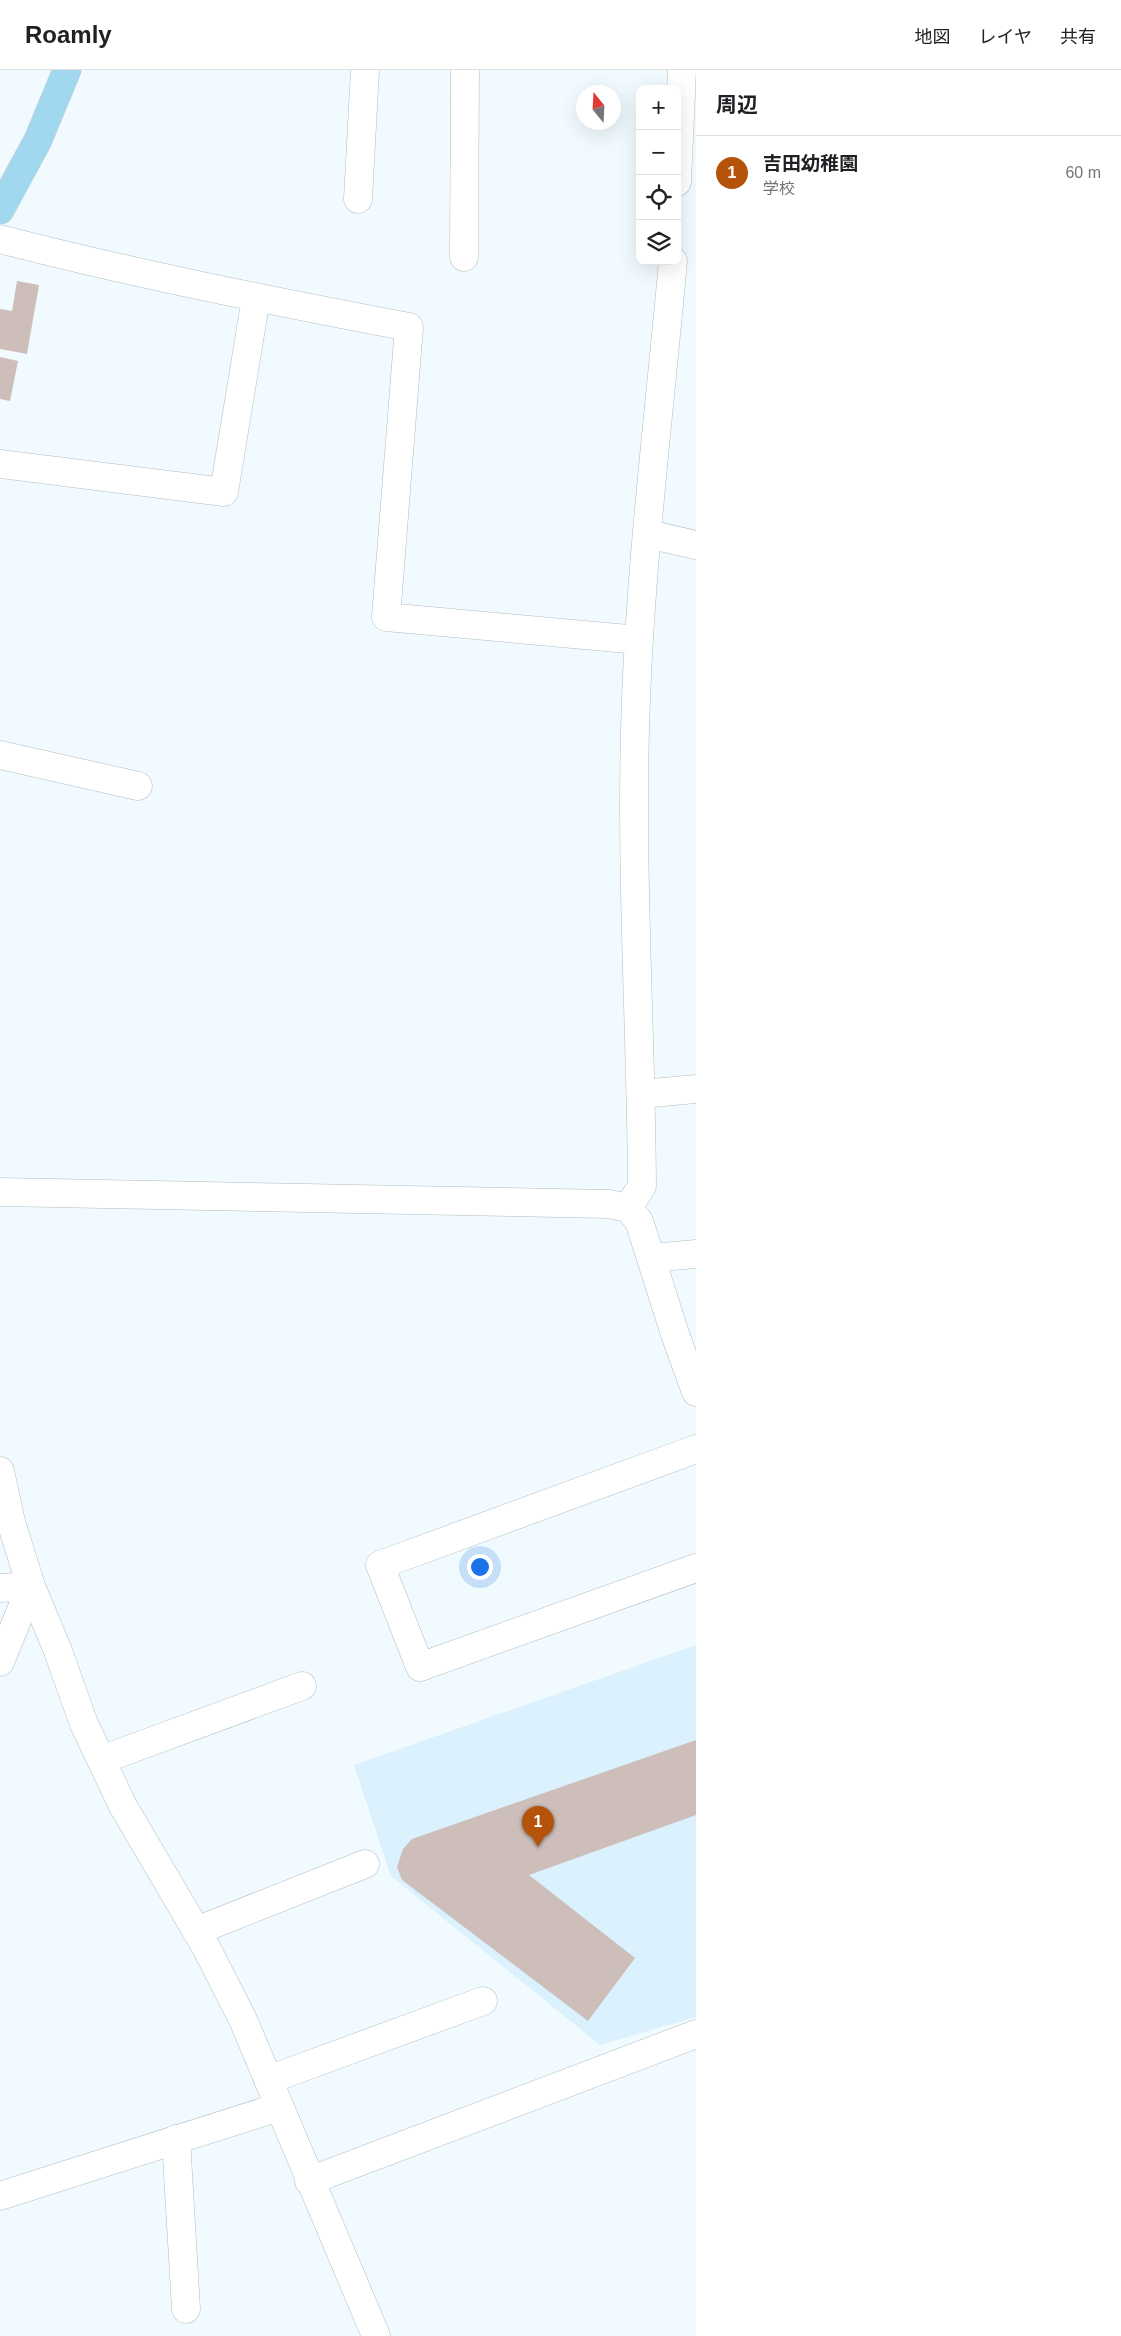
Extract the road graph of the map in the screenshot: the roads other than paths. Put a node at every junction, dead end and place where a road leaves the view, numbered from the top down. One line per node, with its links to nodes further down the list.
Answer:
1 (67, 70): 7 (main road)
2 (365, 70): 6 (street)
3 (465, 70): 9 (street)
4 (682, 70): 5 (street)
5 (677, 175)
6 (358, 199)
7 (0, 210)
8 (0, 239): 11 (street)
9 (464, 257)
10 (673, 265): 13 (street)
11 (256, 298): 12 (street); 15 (street)
12 (0, 464)
13 (648, 534): 14 (street); 15 (street)
14 (696, 545)
15 (639, 640): 19 (street)
16 (0, 755): 17 (street)
17 (138, 786)
18 (696, 1089): 19 (street)
19 (641, 1094): 21 (street)
20 (0, 1192): 21 (street)
21 (628, 1208): 23 (street)
22 (696, 1254): 23 (street)
23 (652, 1258): 24 (street)
24 (696, 1392)
25 (696, 1449): 27 (street)
26 (0, 1471): 28 (street)
27 (696, 1568)
28 (31, 1586): 29 (street); 30 (street); 32 (street)
29 (0, 1588)
30 (0, 1662)
31 (302, 1686): 32 (street)
32 (101, 1760): 34 (street)
33 (365, 1864): 34 (street)
34 (196, 1931): 37 (street)
35 (483, 2001): 37 (street)
36 (696, 2034): 40 (street)
37 (268, 2080): 38 (street)
38 (279, 2106): 39 (street); 40 (street)
39 (176, 2139): 41 (street); 42 (street)
40 (309, 2181): 43 (street)
41 (0, 2196)
42 (186, 2309)
43 (376, 2336)

